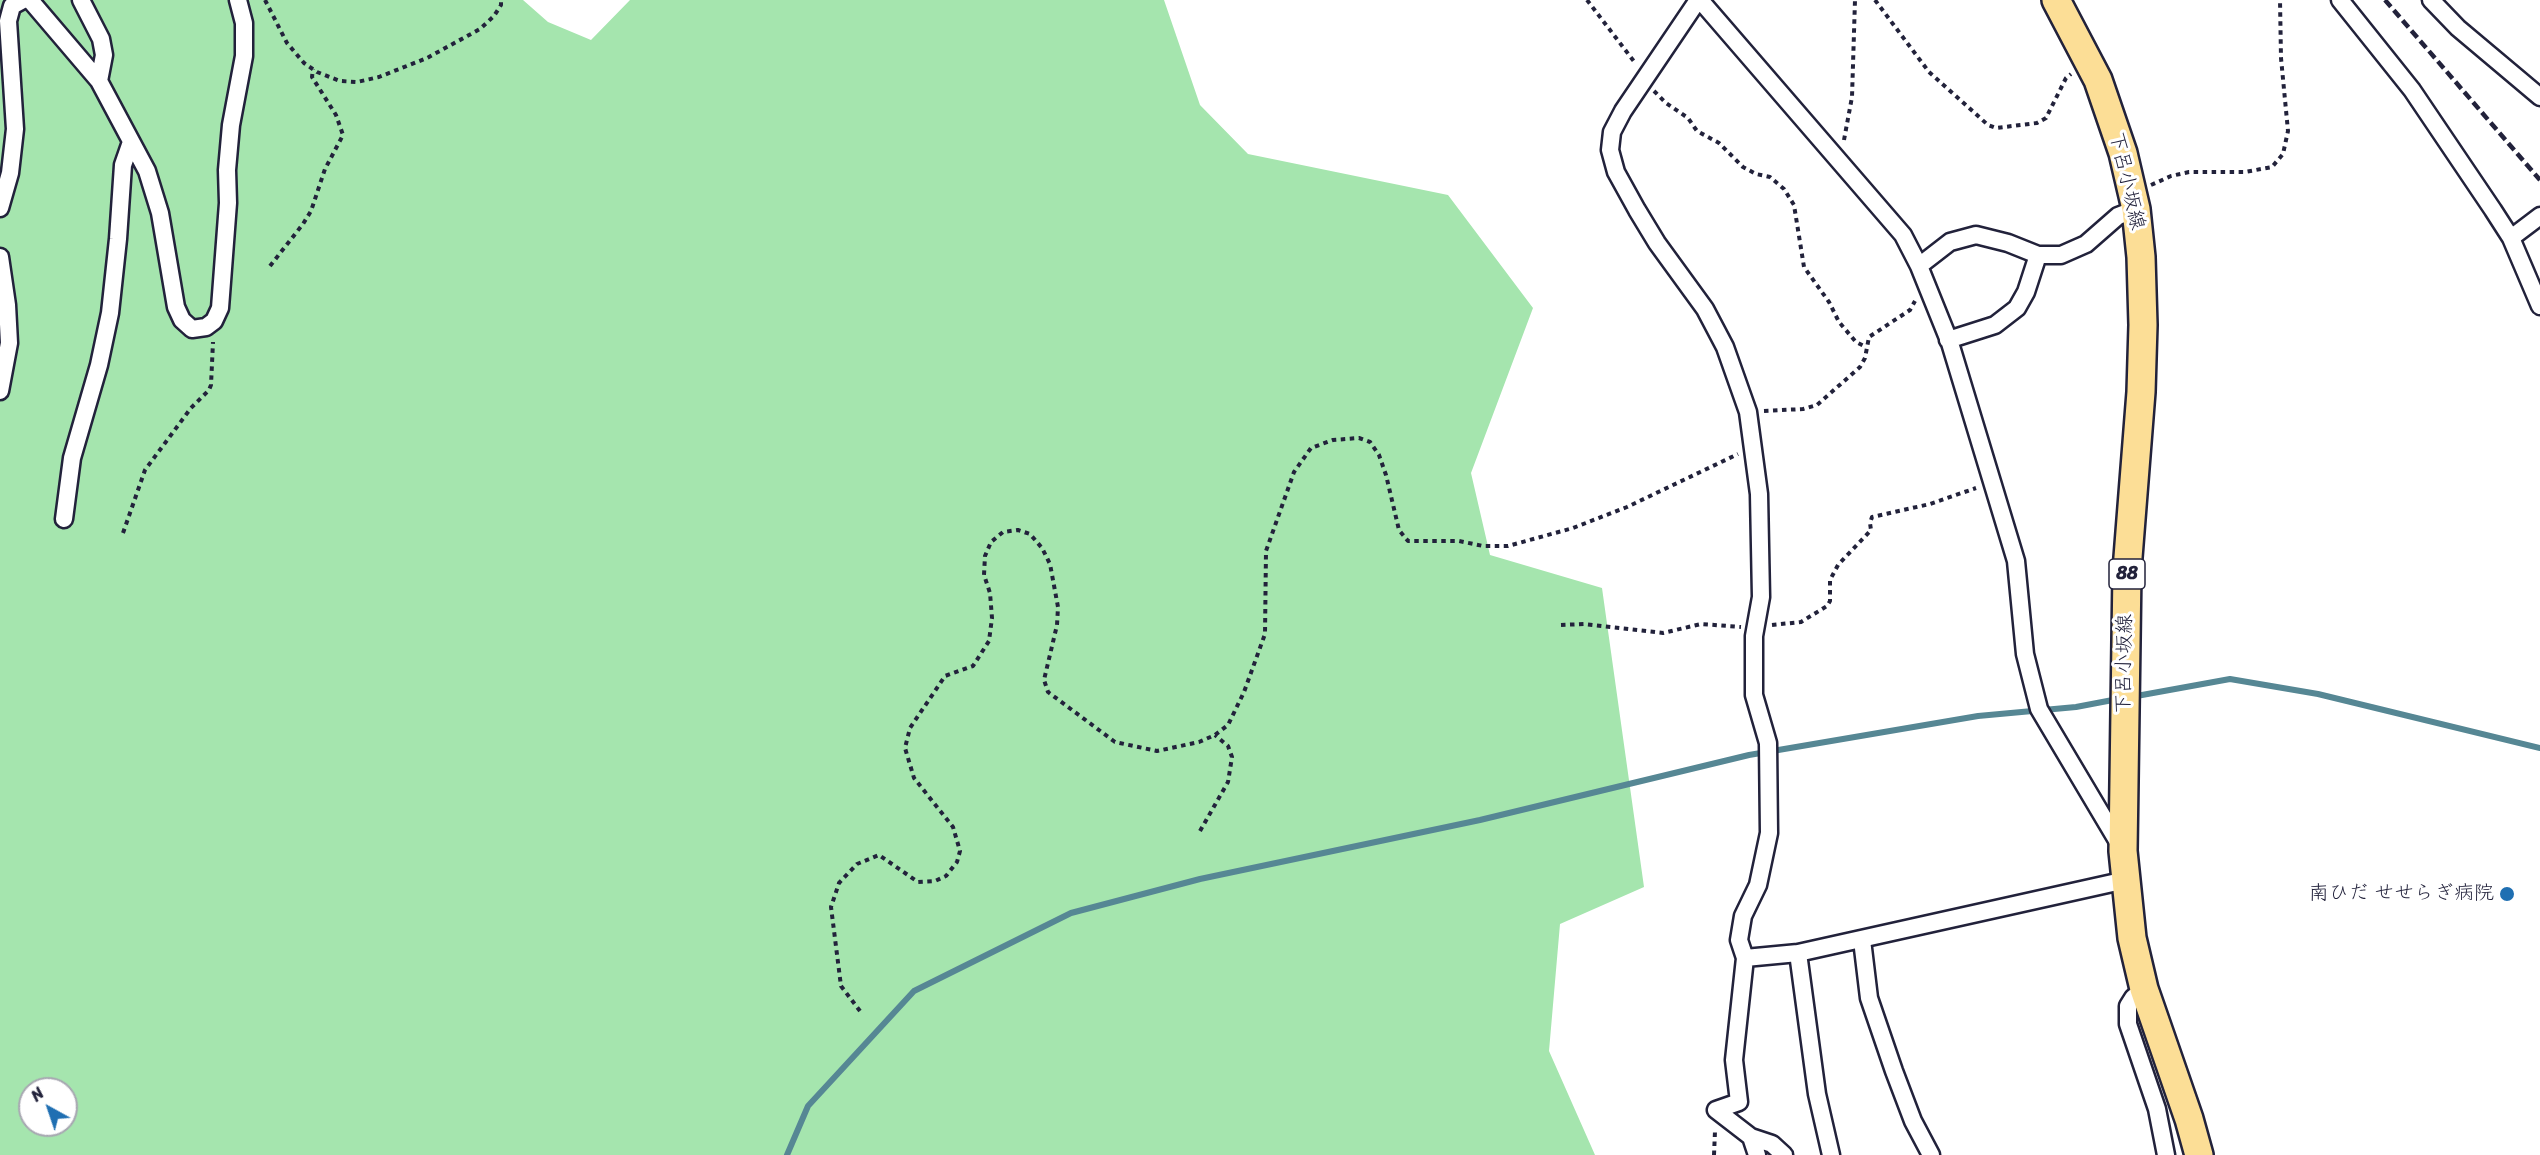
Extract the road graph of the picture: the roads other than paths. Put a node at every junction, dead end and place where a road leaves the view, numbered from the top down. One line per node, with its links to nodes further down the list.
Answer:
1 (23, 0): 13 (street)
2 (30, 0): 9 (street)
3 (81, 0): 9 (street)
4 (238, 0): 11 (street)
5 (1699, 0): 18 (street); 27 (street)
6 (2056, 0): 12 (main road, 下呂小坂線 / 88)
7 (2340, 0): 15 (street)
8 (2431, 0): 10 (street)
9 (99, 81): 11 (street)
10 (2540, 97)
11 (131, 142): 22 (street)
12 (2134, 199): 16 (street); 23 (main road, 下呂小坂線 / 88)
13 (0, 208)
14 (2540, 216): 15 (street)
15 (2511, 238): 19 (street)
16 (2038, 255): 18 (street); 20 (street)
17 (0, 257): 21 (street)
18 (1919, 266): 20 (street)
19 (2540, 306)
20 (1948, 340): 23 (street)
21 (0, 391)
22 (64, 519)
23 (2123, 851): 24 (main road, 下呂小坂線 / 88)
24 (2126, 880): 25 (street); 28 (main road, 下呂小坂線 / 88)
25 (1862, 940): 26 (street); 33 (street)
26 (1798, 953): 27 (street); 32 (street)
27 (1746, 958): 29 (street)
28 (2144, 989): 34 (street); 35 (main road, 下呂小坂線 / 88)
29 (1751, 1137): 30 (street); 31 (street)
30 (1757, 1155)
31 (1784, 1155)
32 (1831, 1155)
33 (1931, 1155)
34 (2166, 1155)
35 (2199, 1155)

